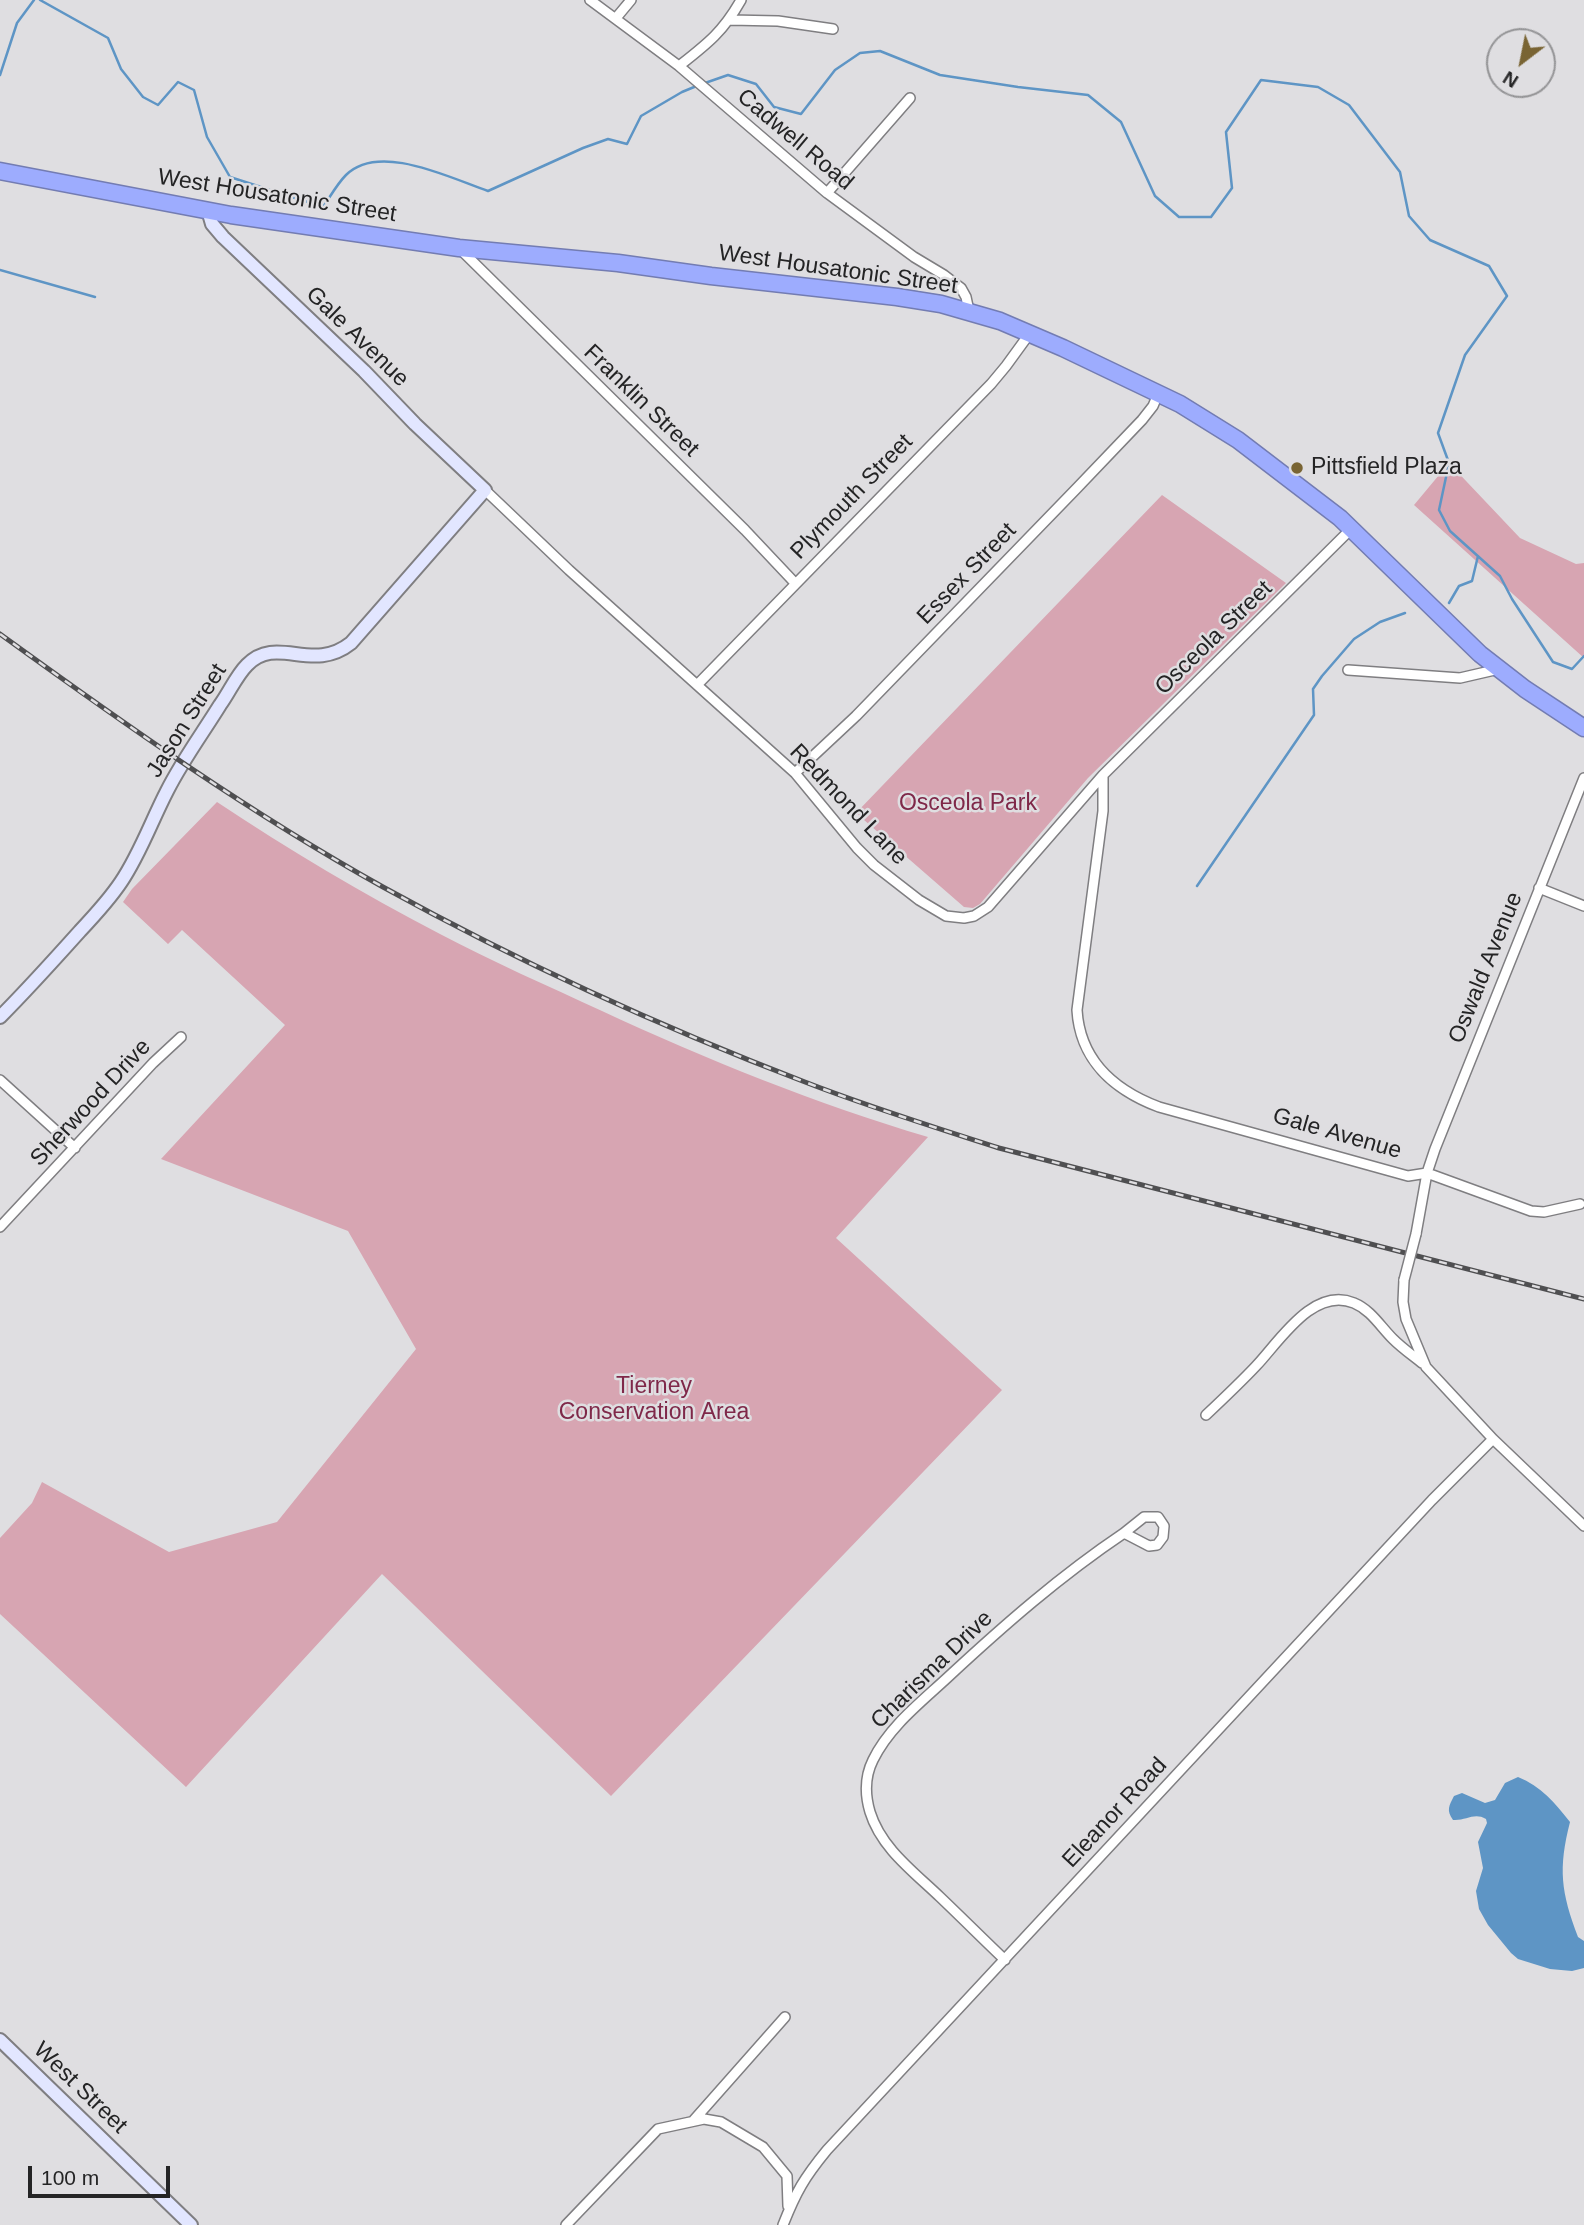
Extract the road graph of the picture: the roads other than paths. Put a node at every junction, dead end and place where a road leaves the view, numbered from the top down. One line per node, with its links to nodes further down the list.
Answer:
1 (590, 0): 4 (street, Cadwell Road)
2 (631, 0): 4 (street)
3 (741, 0): 5 (street)
4 (616, 18): 7 (street, Cadwell Road)
5 (730, 20): 6 (street); 7 (street)
6 (833, 29)
7 (679, 66): 10 (street, Cadwell Road)
8 (910, 98): 10 (street)
9 (0, 171): 11 (highway, West Housatonic Street)
10 (827, 193): 13 (street, Cadwell Road)
11 (208, 210): 12 (highway, West Housatonic Street); 16 (street, Gale Avenue)
12 (459, 248): 13 (highway, West Housatonic Street); 18 (street, Franklin Street)
13 (969, 311): 14 (highway, West Housatonic Street)
14 (1030, 332): 15 (highway, West Housatonic Street); 18 (street, Plymouth Street)
15 (1158, 394): 17 (highway, West Housatonic Street); 23 (street, Essex Street)
16 (485, 490): 21 (street, Redmond Lane); 28 (street, Jason Street)
17 (1352, 528): 19 (highway, West Housatonic Street); 24 (street, Osceola Street)
18 (795, 583): 21 (street, Plymouth Street)
19 (1499, 669): 20 (street); 22 (highway, West Housatonic Street)
20 (1348, 670)
21 (697, 685): 23 (street, Redmond Lane)
22 (1584, 728)
23 (795, 773): 24 (street, Redmond Lane)
24 (1103, 775): 32 (street, Gale Avenue)
25 (1584, 778): 26 (street, Oswald Avenue)
26 (1539, 888): 27 (street); 32 (street, Oswald Avenue)
27 (1584, 906)
28 (0, 1017)
29 (181, 1037): 31 (street, Sherwood Drive)
30 (0, 1080): 31 (street)
31 (75, 1148): 34 (street, Sherwood Drive)
32 (1427, 1172): 33 (street); 35 (street, Gale Avenue, bridge)
33 (1580, 1204)
34 (0, 1227)
35 (1426, 1367): 36 (street); 37 (street, Gale Avenue)
36 (1206, 1415)
37 (1493, 1439): 38 (street, Gale Avenue); 40 (street, Eleanor Road)
38 (1584, 1526)
39 (1124, 1533): 39 (street, Charisma Drive); 40 (street, Charisma Drive)
40 (1005, 1960): 44 (street, Eleanor Road)
41 (785, 2017): 43 (street)
42 (0, 2040): 45 (street, West Street)
43 (693, 2121): 44 (street); 46 (street)
44 (788, 2208): 47 (street, Eleanor Road)
45 (191, 2225)
46 (566, 2225)
47 (783, 2225)

